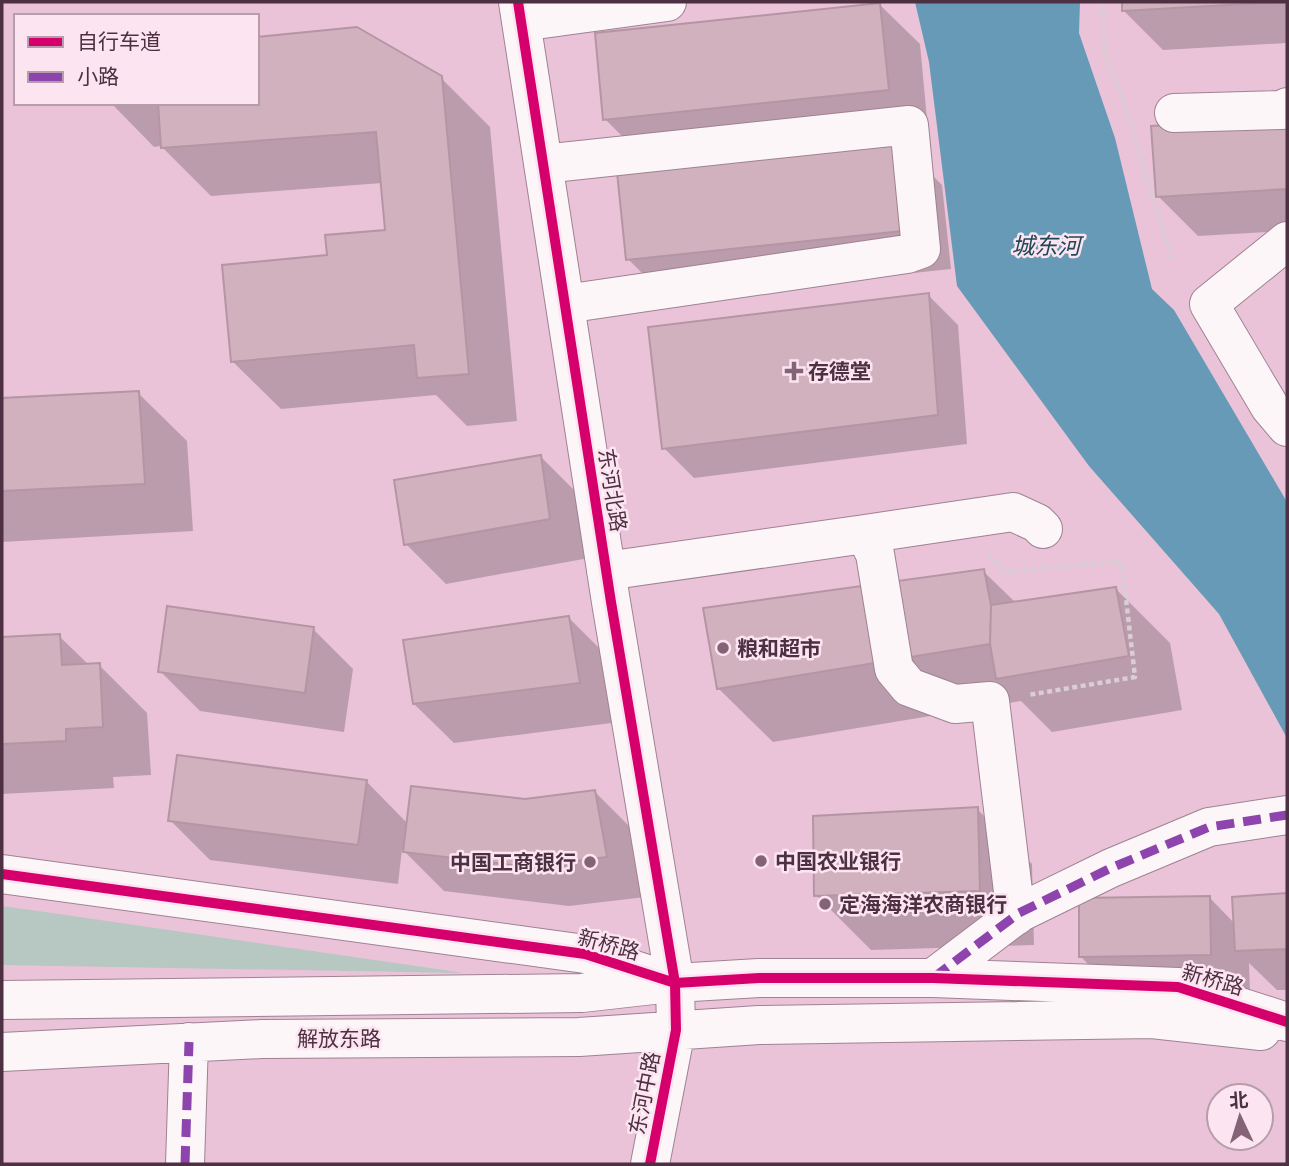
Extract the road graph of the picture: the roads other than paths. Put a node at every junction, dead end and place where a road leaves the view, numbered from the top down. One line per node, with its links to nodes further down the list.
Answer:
1 (667, 2): 2 (street)
2 (519, 12): 5 (street, 东河北路)
3 (1287, 107): 4 (street)
4 (1174, 113)
5 (543, 164): 7 (street, 东河北路); 7 (street)
6 (1287, 241): 8 (street)
7 (565, 304): 11 (street, 东河北路)
8 (1284, 415)
9 (1043, 529): 10 (street)
10 (864, 534): 11 (street); 14 (street)
11 (606, 571): 16 (street, 东河北路)
12 (1287, 815): 14 (street)
13 (2, 874): 16 (street, 新桥路)
14 (1016, 916): 15 (street)
15 (933, 978): 16 (street, 新桥路); 18 (street, 新桥路)
16 (675, 983): 17 (street); 19 (street, 东河中路)
17 (2, 1000)
18 (1287, 1022)
19 (676, 1030): 20 (street, 新桥路); 21 (street, 解放东路); 24 (street, 东河中路)
20 (1287, 1034)
21 (189, 1042): 22 (street, 解放东路); 23 (street)
22 (2, 1052)
23 (185, 1164)
24 (650, 1164)

